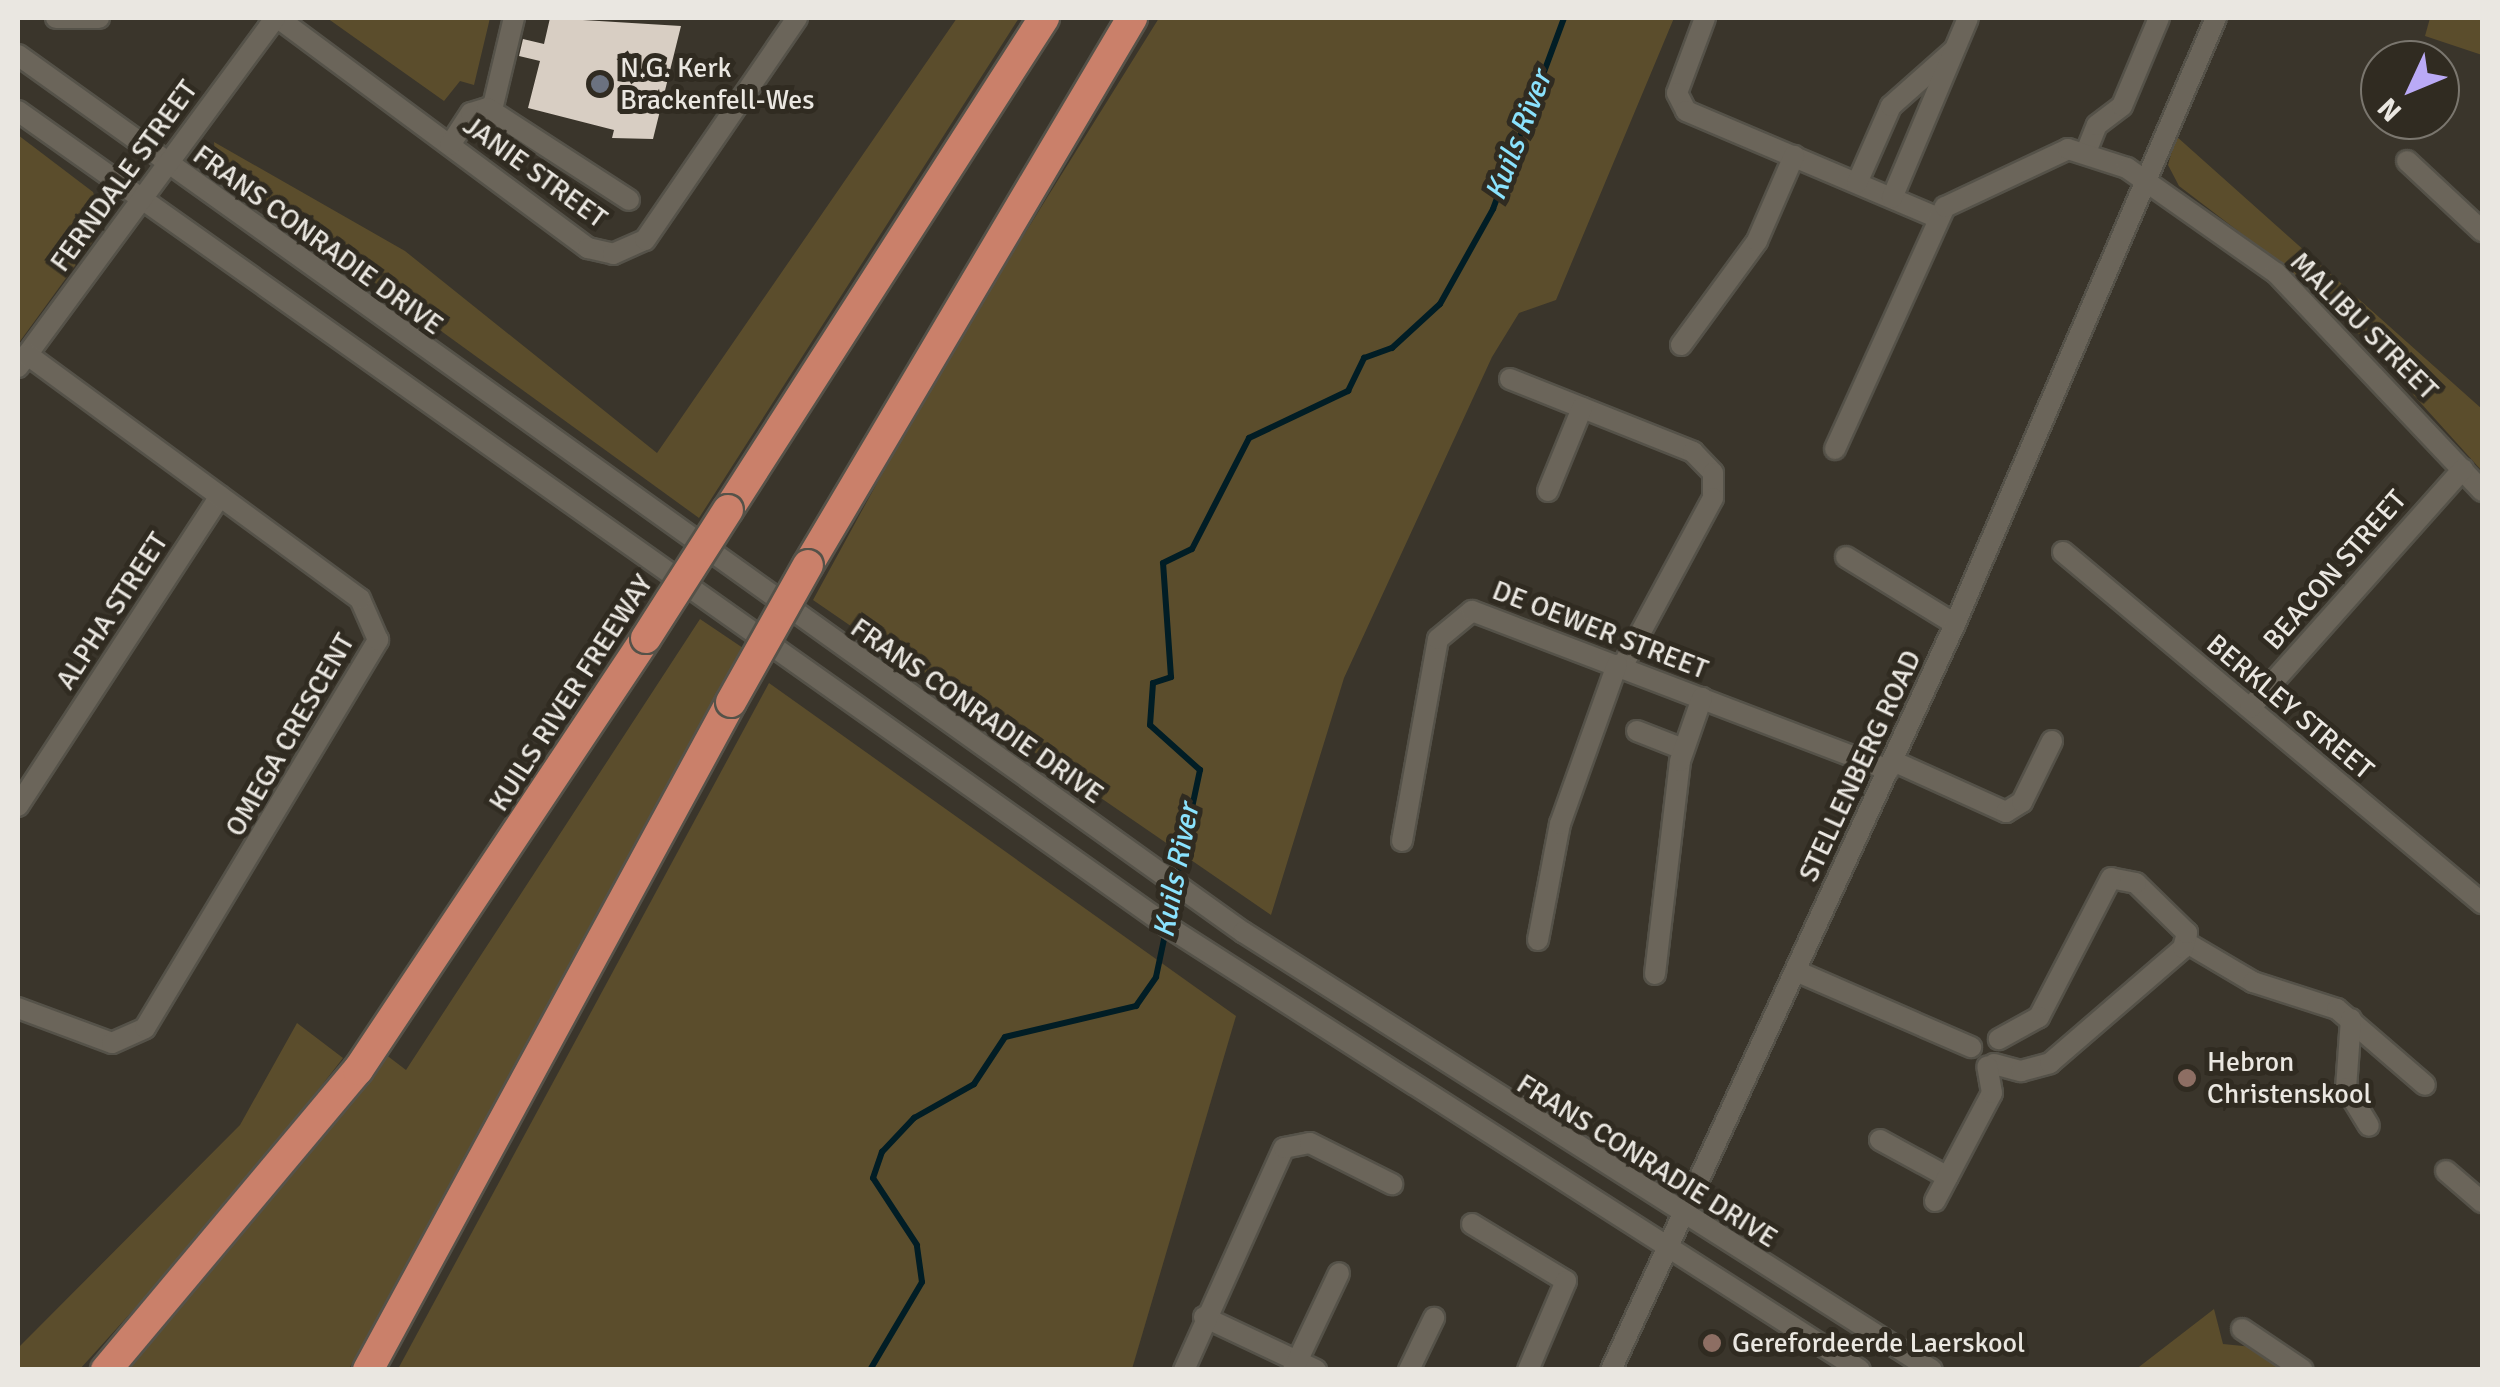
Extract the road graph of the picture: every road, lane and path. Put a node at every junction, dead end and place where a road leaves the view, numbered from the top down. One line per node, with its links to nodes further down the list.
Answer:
1 (56, 18): 2 (street)
2 (99, 18)
3 (276, 18): 16 (street, JANIE STREET); 20 (street, FERNDALE STREET)
4 (514, 18): 14 (street)
5 (798, 18): 16 (street, JANIE STREET)
6 (1044, 18): 75 (highway, KUILS RIVER FREEWAY, bridge)
7 (1132, 18): 76 (highway, bridge)
8 (1705, 18): 18 (street)
9 (1968, 18): 12 (street)
10 (2160, 18): 17 (street)
11 (2216, 18): 21 (street, STELLENBERG ROAD)
12 (1955, 50): 22 (street); 23 (street)
13 (18, 55): 20 (street, FRANS CONRADIE DRIVE)
14 (492, 110): 16 (street); 25 (street)
15 (18, 111): 24 (street)
16 (450, 145)
17 (2086, 152): 21 (street); 26 (street)
18 (1794, 156): 22 (street); 28 (street)
19 (2407, 161): 27 (street)
20 (166, 164): 24 (street, FERNDALE STREET); 67 (street, FRANS CONRADIE DRIVE)
21 (2144, 180): 33 (street, MALIBU STREET); 39 (street, STELLENBERG ROAD)
22 (1857, 182): 23 (street)
23 (1892, 198): 26 (street)
24 (140, 200): 29 (street, FERNDALE STREET); 69 (street)
25 (629, 200)
26 (1938, 218): 32 (street)
27 (2482, 231)
28 (1681, 346)
29 (22, 361): 36 (street, OMEGA CRESCENT)
30 (1510, 379): 31 (street)
31 (1582, 408): 34 (street); 40 (street)
32 (1835, 450)
33 (2463, 469): 35 (street, MALIBU STREET); 42 (street, BEACON STREET)
34 (1548, 491)
35 (2482, 491)
36 (220, 496): 47 (street, ALPHA STREET); 54 (street, OMEGA CRESCENT)
37 (2063, 552): 42 (street, BERKLEY STREET)
38 (1846, 558): 39 (street)
39 (1955, 624): 46 (street, STELLENBERG ROAD)
40 (1619, 666): 41 (street, DE OEWER STREET); 48 (street, DE OEWER STREET); 50 (street)
41 (1702, 698): 45 (street); 46 (street, DE OEWER STREET)
42 (2250, 708): 49 (street, BERKLEY STREET)
43 (1638, 730): 45 (street)
44 (2052, 740): 46 (street, DE OEWER STREET)
45 (1683, 749): 53 (street)
46 (1891, 766): 52 (street, STELLENBERG ROAD)
47 (18, 806)
48 (1402, 841)
49 (2482, 903)
50 (1538, 940)
51 (2188, 943): 55 (street); 56 (street); 58 (street)
52 (1796, 971): 57 (street); 67 (street, STELLENBERG ROAD)
53 (1654, 974)
54 (18, 1008)
55 (2352, 1019): 59 (street); 60 (street)
56 (1999, 1040): 57 (street); 58 (street)
57 (1971, 1046): 58 (street)
58 (1991, 1065): 63 (street)
59 (2425, 1085)
60 (2369, 1126)
61 (1880, 1140): 63 (street)
62 (2446, 1171): 66 (street)
63 (1948, 1177): 65 (street)
64 (1392, 1184): 71 (street)
65 (1935, 1201)
66 (2482, 1202)
67 (1682, 1214): 69 (street, STELLENBERG ROAD); 82 (street, FRANS CONRADIE DRIVE)
68 (1472, 1224): 79 (street)
69 (1665, 1252): 80 (street, STELLENBERG ROAD); 81 (street)
70 (1338, 1273): 74 (street)
71 (1204, 1317): 74 (street); 77 (street)
72 (1434, 1318): 78 (street)
73 (2242, 1329): 83 (street)
74 (1302, 1366)
75 (106, 1370)
76 (368, 1370)
77 (1184, 1370)
78 (1410, 1370)
79 (1528, 1370)
80 (1611, 1370)
81 (1860, 1370)
82 (1932, 1370)
83 (2304, 1370)

